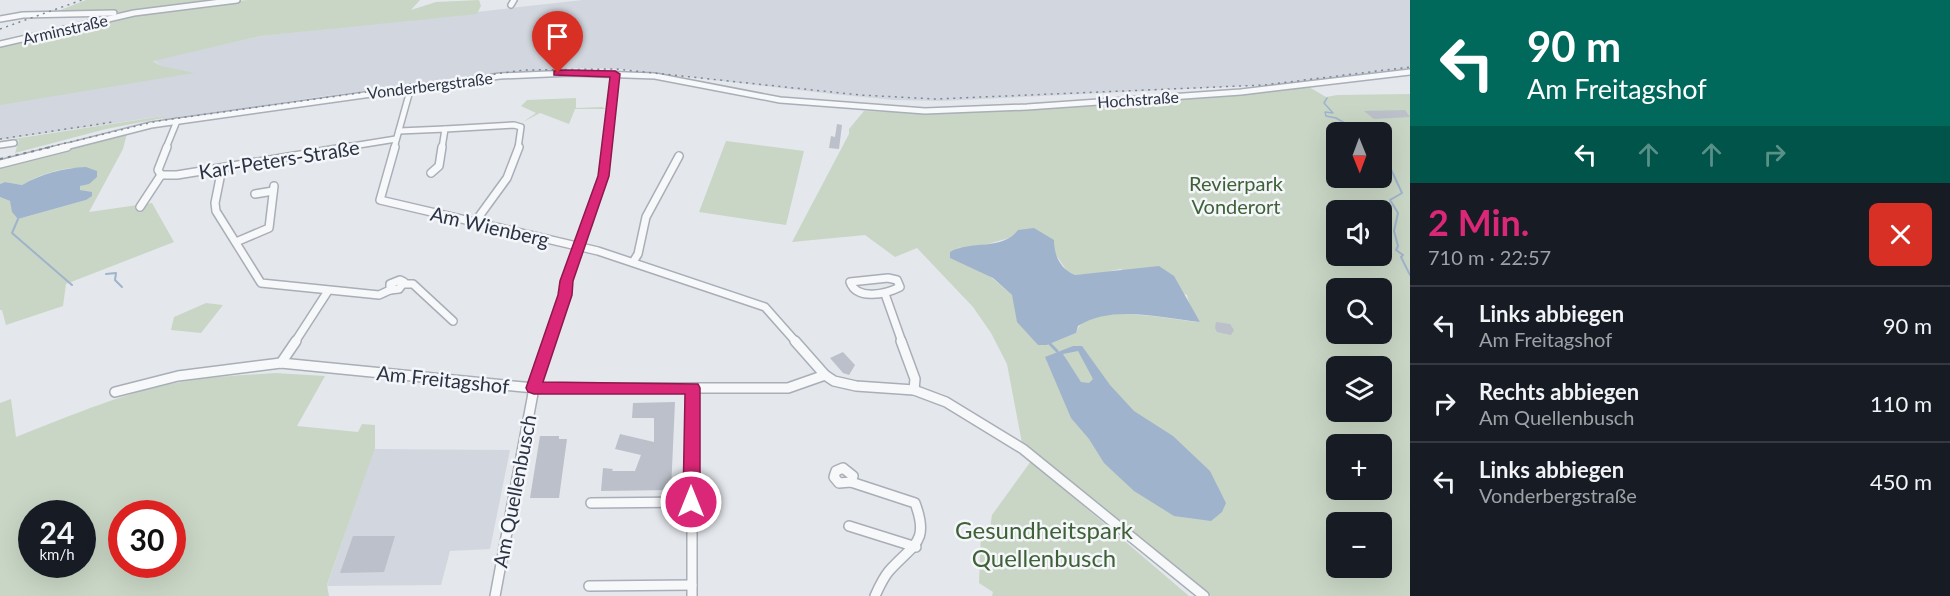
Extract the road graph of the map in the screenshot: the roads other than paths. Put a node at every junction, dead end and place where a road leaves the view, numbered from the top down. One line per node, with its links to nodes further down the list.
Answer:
1 (237, 0): 4 (street, Arminstraße)
2 (514, 0): 3 (street)
3 (511, 5)
4 (134, 14): 5 (street); 6 (street, Arminstraße)
5 (0, 19)
6 (0, 44)
7 (1410, 72): 10 (street, Hochstraße)
8 (615, 74): 9 (street, Vonderbergstraße); 10 (street, Vonderbergstraße); 26 (street, Am Quellenbusch)
9 (411, 87): 11 (street, Vonderbergstraße); 13 (street)
10 (865, 108)
11 (177, 121): 18 (street, Vonderbergstraße); 21 (street)
12 (446, 129): 13 (street); 20 (street); 24 (street)
13 (399, 131): 14 (street)
14 (396, 139): 19 (street, Karl-Peters-Straße); 24 (street, Am Wienberg)
15 (14, 143): 16 (street)
16 (0, 145)
17 (679, 156): 27 (street)
18 (0, 164)
19 (222, 168): 21 (street, Karl-Peters-Straße); 25 (street)
20 (431, 173)
21 (161, 174): 23 (street)
22 (255, 194): 25 (street)
23 (140, 207)
24 (474, 222): 26 (street, Am Wienberg)
25 (236, 242): 28 (street)
26 (578, 246): 27 (street, Am Wienberg); 33 (street, Am Quellenbusch)
27 (633, 262): 32 (street, Am Wienberg)
28 (328, 291): 30 (street); 31 (street)
29 (885, 294): 29 (street); 35 (street)
30 (453, 321)
31 (280, 363): 33 (street, Am Freitagshof); 36 (street, Am Freitagshof)
32 (825, 375): 34 (street, Am Freitagshof); 35 (street)
33 (534, 388): 34 (street, Am Freitagshof); 44 (street, Am Quellenbusch)
34 (692, 388): 38 (street)
35 (914, 390): 46 (street)
36 (115, 392)
37 (851, 482): 41 (street)
38 (691, 502): 39 (street); 43 (street)
39 (591, 503)
40 (849, 526): 41 (street)
41 (916, 547): 45 (street)
42 (588, 586): 43 (street)
43 (692, 591)
44 (495, 596)
45 (874, 596)
46 (1204, 596)

